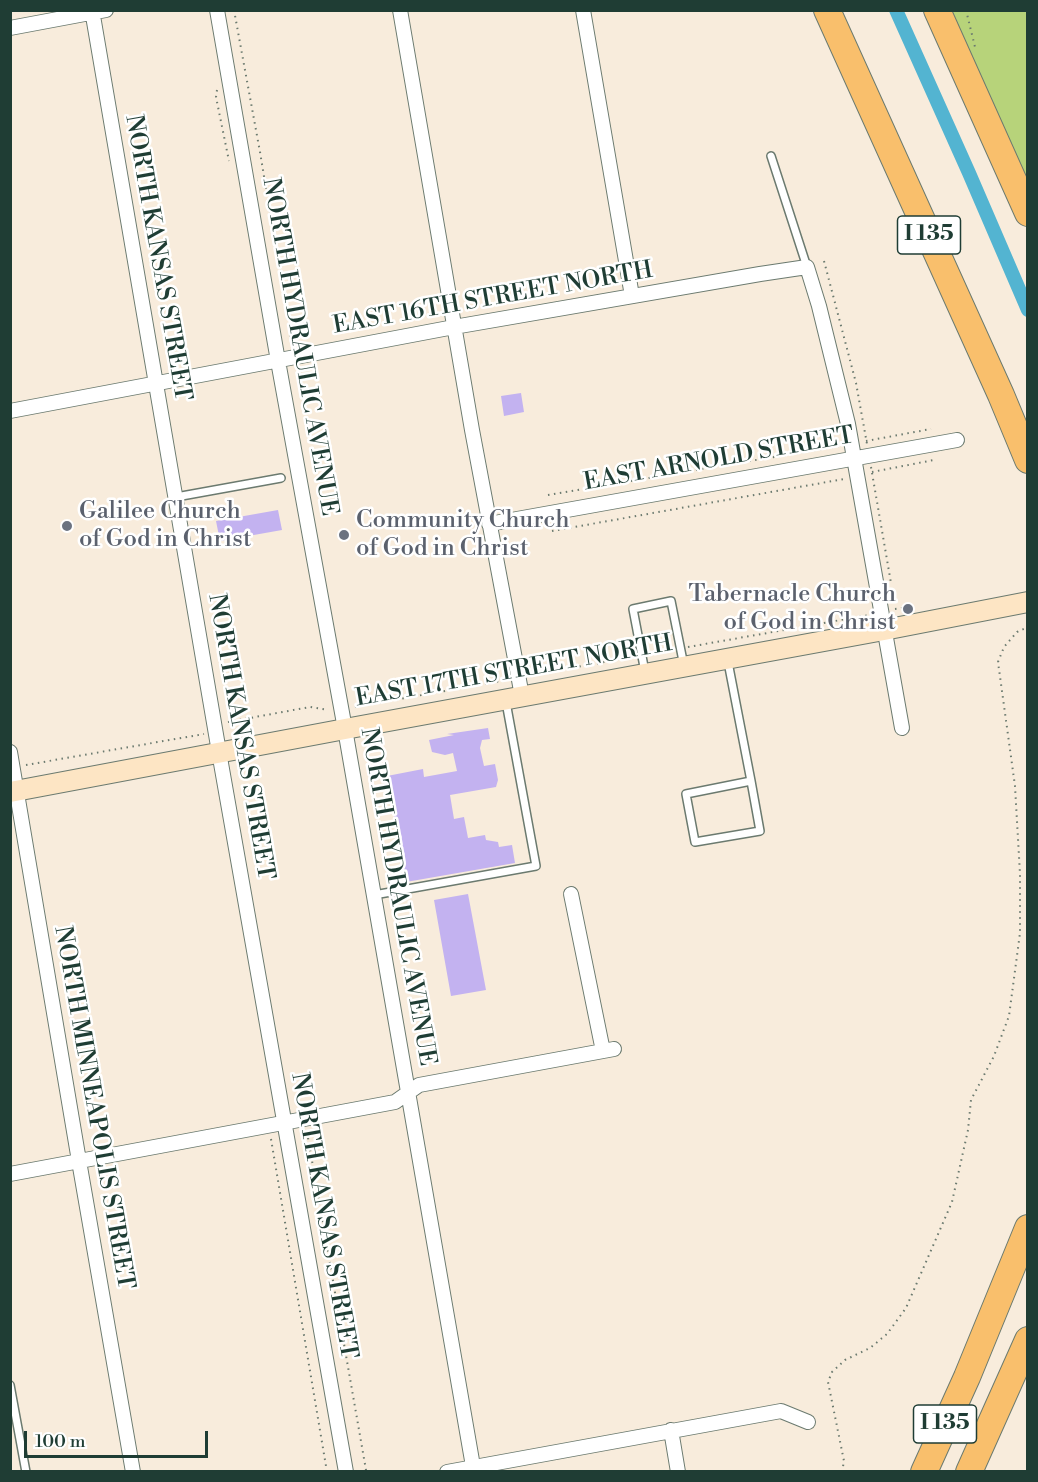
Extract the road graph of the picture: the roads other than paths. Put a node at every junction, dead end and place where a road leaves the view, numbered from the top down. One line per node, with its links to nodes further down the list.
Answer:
1 (217, 10): 13 (street, NORTH HYDRAULIC AVENUE)
2 (400, 10): 12 (street)
3 (584, 10): 11 (street)
4 (827, 10): 18 (highway, I 135)
5 (937, 10): 9 (highway)
6 (97, 11): 7 (street); 14 (street, NORTH KANSAS STREET)
7 (10, 28)
8 (771, 156): 10 (lane)
9 (1028, 213)
10 (807, 267): 11 (street, EAST 16TH STREET NORTH); 17 (street)
11 (632, 296): 12 (street, EAST 16TH STREET NORTH)
12 (454, 327): 13 (street, EAST 16TH STREET NORTH); 21 (street)
13 (278, 361): 14 (street, EAST 16TH STREET NORTH); 29 (street, NORTH HYDRAULIC AVENUE)
14 (156, 384): 15 (street, EAST 16TH STREET NORTH); 20 (street, NORTH KANSAS STREET)
15 (10, 411)
16 (957, 440): 17 (street, EAST ARNOLD STREET)
17 (848, 459): 21 (street, EAST ARNOLD STREET); 23 (street)
18 (1028, 460)
19 (281, 478): 20 (lane)
20 (176, 497): 31 (street, NORTH KANSAS STREET)
21 (489, 524): 27 (street)
22 (1028, 602): 23 (street, EAST 17TH STREET NORTH)
23 (882, 621): 25 (street, EAST 17TH STREET NORTH); 28 (street)
24 (682, 658): 25 (street, EAST 17TH STREET NORTH); 26 (street, EAST 17TH STREET NORTH); 26 (lane)
25 (728, 659): 32 (lane)
26 (643, 665): 27 (street, EAST 17TH STREET NORTH)
27 (516, 691): 29 (street, EAST 17TH STREET NORTH); 35 (lane)
28 (902, 728)
29 (345, 729): 31 (street, EAST 17TH STREET NORTH); 35 (street, NORTH HYDRAULIC AVENUE)
30 (10, 752): 33 (street, NORTH MINNEAPOLIS STREET)
31 (219, 752): 33 (street, EAST 17TH STREET NORTH); 37 (street, NORTH KANSAS STREET)
32 (751, 781): 32 (lane)
33 (14, 792): 38 (street, NORTH MINNEAPOLIS STREET)
34 (571, 894): 36 (street)
35 (374, 895): 36 (street, NORTH HYDRAULIC AVENUE)
36 (408, 1093): 37 (street); 46 (street, NORTH HYDRAULIC AVENUE)
37 (285, 1128): 38 (street); 49 (street, NORTH KANSAS STREET)
38 (78, 1161): 39 (street); 48 (street, NORTH MINNEAPOLIS STREET)
39 (10, 1174)
40 (1028, 1228): 42 (highway, I 135)
41 (1028, 1340): 54 (highway, I 135)
42 (967, 1377): 52 (highway); 53 (highway, I 135)
43 (10, 1385): 47 (lane)
44 (808, 1422): 45 (street)
45 (671, 1430): 46 (street); 51 (street)
46 (473, 1469): 50 (street)
47 (26, 1472)
48 (133, 1472)
49 (346, 1472)
50 (447, 1472)
51 (678, 1472)
52 (911, 1472)
53 (924, 1472)
54 (970, 1472)

